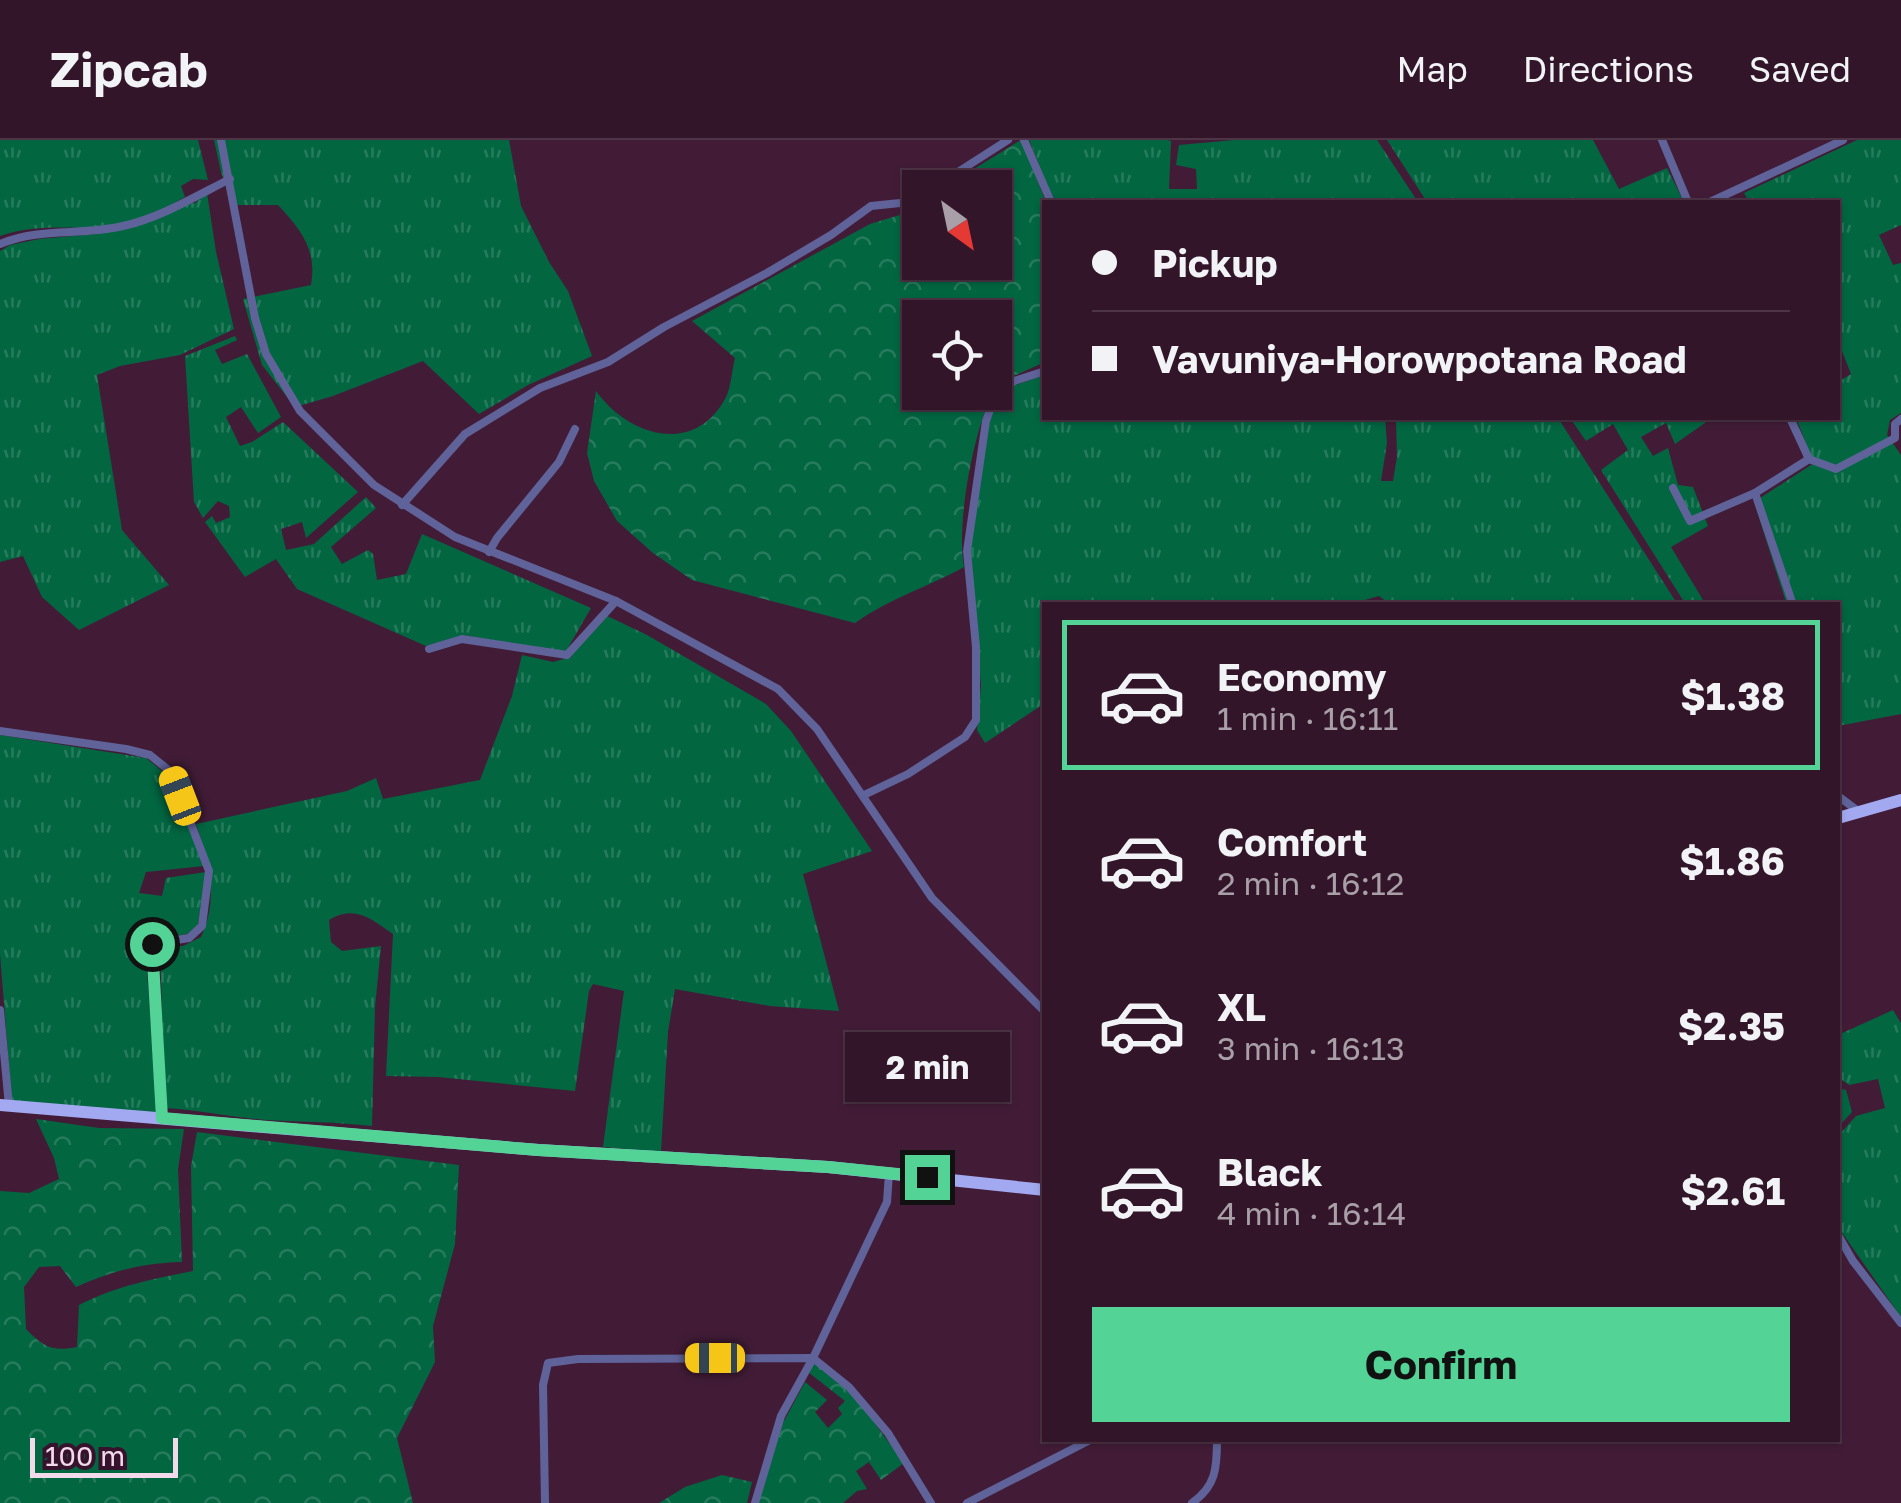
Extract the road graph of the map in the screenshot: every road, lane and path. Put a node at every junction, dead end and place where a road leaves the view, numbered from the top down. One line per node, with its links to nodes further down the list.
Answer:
1 (221, 140): 7 (street)
2 (1008, 140): 6 (street)
3 (1024, 140): 8 (street)
4 (1662, 140): 9 (street)
5 (1843, 140): 10 (street)
6 (961, 170)
7 (230, 179): 12 (street); 20 (street)
8 (1051, 200)
9 (1687, 200)
10 (1714, 200)
11 (902, 203): 20 (street)
12 (0, 244)
13 (1042, 372): 26 (street)
14 (1901, 419): 17 (street)
15 (1791, 420): 17 (street)
16 (574, 429): 21 (street)
17 (1809, 459): 19 (street)
18 (1673, 488): 19 (street)
19 (1755, 493): 23 (street)
20 (402, 505): 21 (street)
21 (489, 552): 22 (street)
22 (616, 601): 24 (street); 26 (street)
23 (1792, 602)
24 (429, 649)
25 (0, 731): 34 (street)
26 (864, 795): 31 (street)
27 (1840, 798): 29 (street)
28 (1901, 800): 29 (highway)
29 (1858, 812): 30 (highway)
30 (1840, 817)
31 (1042, 1009)
32 (0, 1010): 33 (street)
33 (4, 1106): 34 (highway)
34 (162, 1118): 35 (highway)
35 (889, 1173): 36 (highway); 39 (street)
36 (1042, 1190)
37 (1840, 1239): 38 (street)
38 (1901, 1323)
39 (813, 1358): 42 (street); 43 (street); 44 (street)
40 (1086, 1442): 45 (street)
41 (1217, 1442): 46 (street)
42 (545, 1503)
43 (755, 1503)
44 (931, 1503)
45 (966, 1503)
46 (1192, 1503)

